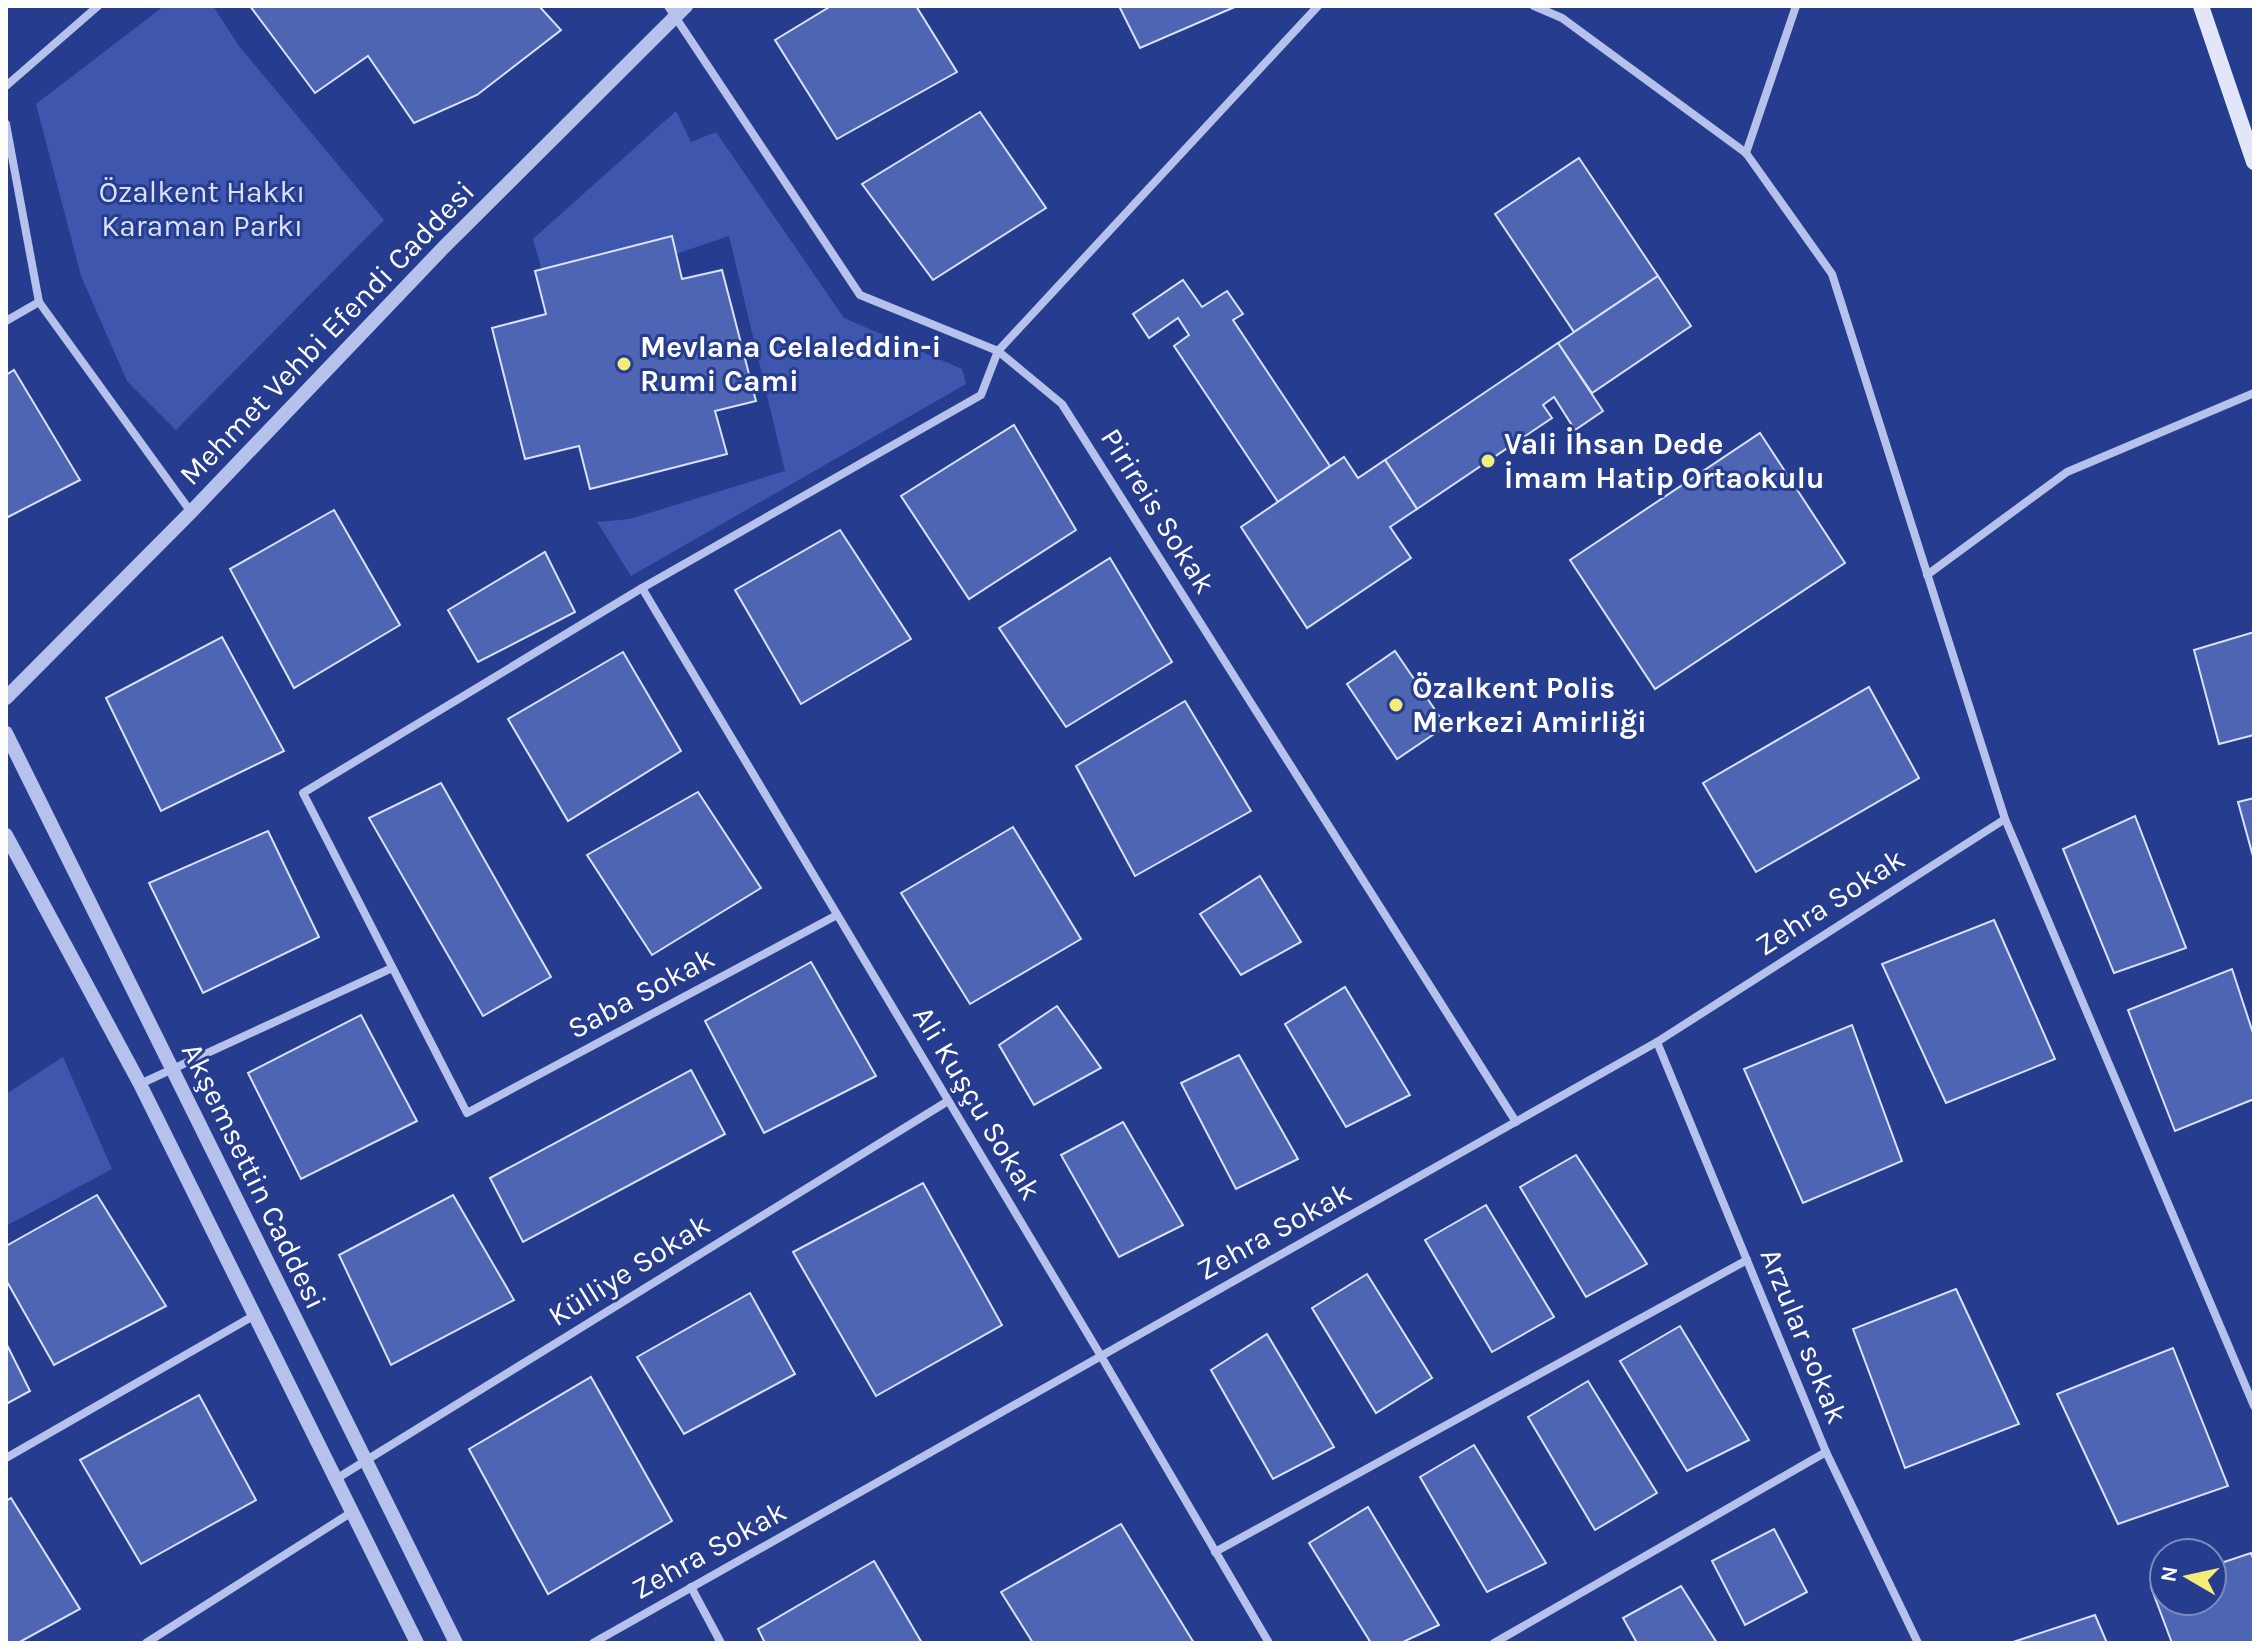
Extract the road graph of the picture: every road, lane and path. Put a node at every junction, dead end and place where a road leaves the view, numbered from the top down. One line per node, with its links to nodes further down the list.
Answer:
1 (98, 6): 7 (street)
2 (1318, 6): 13 (street)
3 (1534, 6): 9 (street)
4 (1796, 6): 9 (street)
5 (2201, 6): 10 (main road)
6 (676, 10): 13 (street, Pirireis Sokak); 15 (street, Mehmet Vehbi Efendi Caddesi)
7 (6, 86)
8 (6, 124): 11 (street)
9 (1746, 153): 16 (street)
10 (2254, 162)
11 (39, 302): 12 (street); 15 (street)
12 (6, 321)
13 (998, 351): 17 (street); 28 (street, Pirireis Sokak)
14 (2254, 393): 16 (street)
15 (191, 512): 18 (street, Mehmet Vehbi Efendi Caddesi)
16 (1927, 575): 20 (street)
17 (642, 588): 22 (street, Ali Kuşçu Sokak); 23 (street)
18 (6, 698)
19 (6, 733): 25 (street, Akşemsettin Caddesi)
20 (2005, 819): 24 (street, Zehra Sokak); 32 (street)
21 (6, 835): 26 (street, Akşemsettin Caddesi)
22 (837, 915): 23 (street, Saba Sokak); 27 (street, Ali Kuşçu Sokak)
23 (392, 968): 25 (street)
24 (1657, 1042): 28 (street, Zehra Sokak); 29 (street, Arzular sokak)
25 (173, 1070): 26 (street); 35 (street, Akşemsettin Caddesi)
26 (140, 1084): 30 (street, Akşemsettin Caddesi)
27 (948, 1101): 31 (street, Ali Kuşçu Sokak); 35 (street, Külliye Sokak)
28 (1516, 1122): 31 (street, Zehra Sokak)
29 (1747, 1260): 33 (street, Arzular sokak); 38 (street)
30 (255, 1315): 34 (street); 36 (street, Akşemsettin Caddesi)
31 (1101, 1356): 38 (street, Ali Kuşçu Sokak); 39 (street, Zehra Sokak)
32 (2254, 1406)
33 (1826, 1452): 46 (street); 47 (street, Arzular sokak)
34 (6, 1458)
35 (364, 1461): 36 (street, Külliye Sokak); 42 (street, Akşemsettin Caddesi)
36 (336, 1479): 37 (street, Akşemsettin Caddesi)
37 (352, 1512): 40 (street); 41 (street, Akşemsettin Caddesi)
38 (1215, 1552): 45 (street, Ali Kuşçu Sokak)
39 (691, 1587): 43 (street, Zehra Sokak); 44 (street)
40 (146, 1643)
41 (417, 1643)
42 (456, 1643)
43 (593, 1643)
44 (721, 1643)
45 (1269, 1643)
46 (1494, 1643)
47 (1918, 1643)

